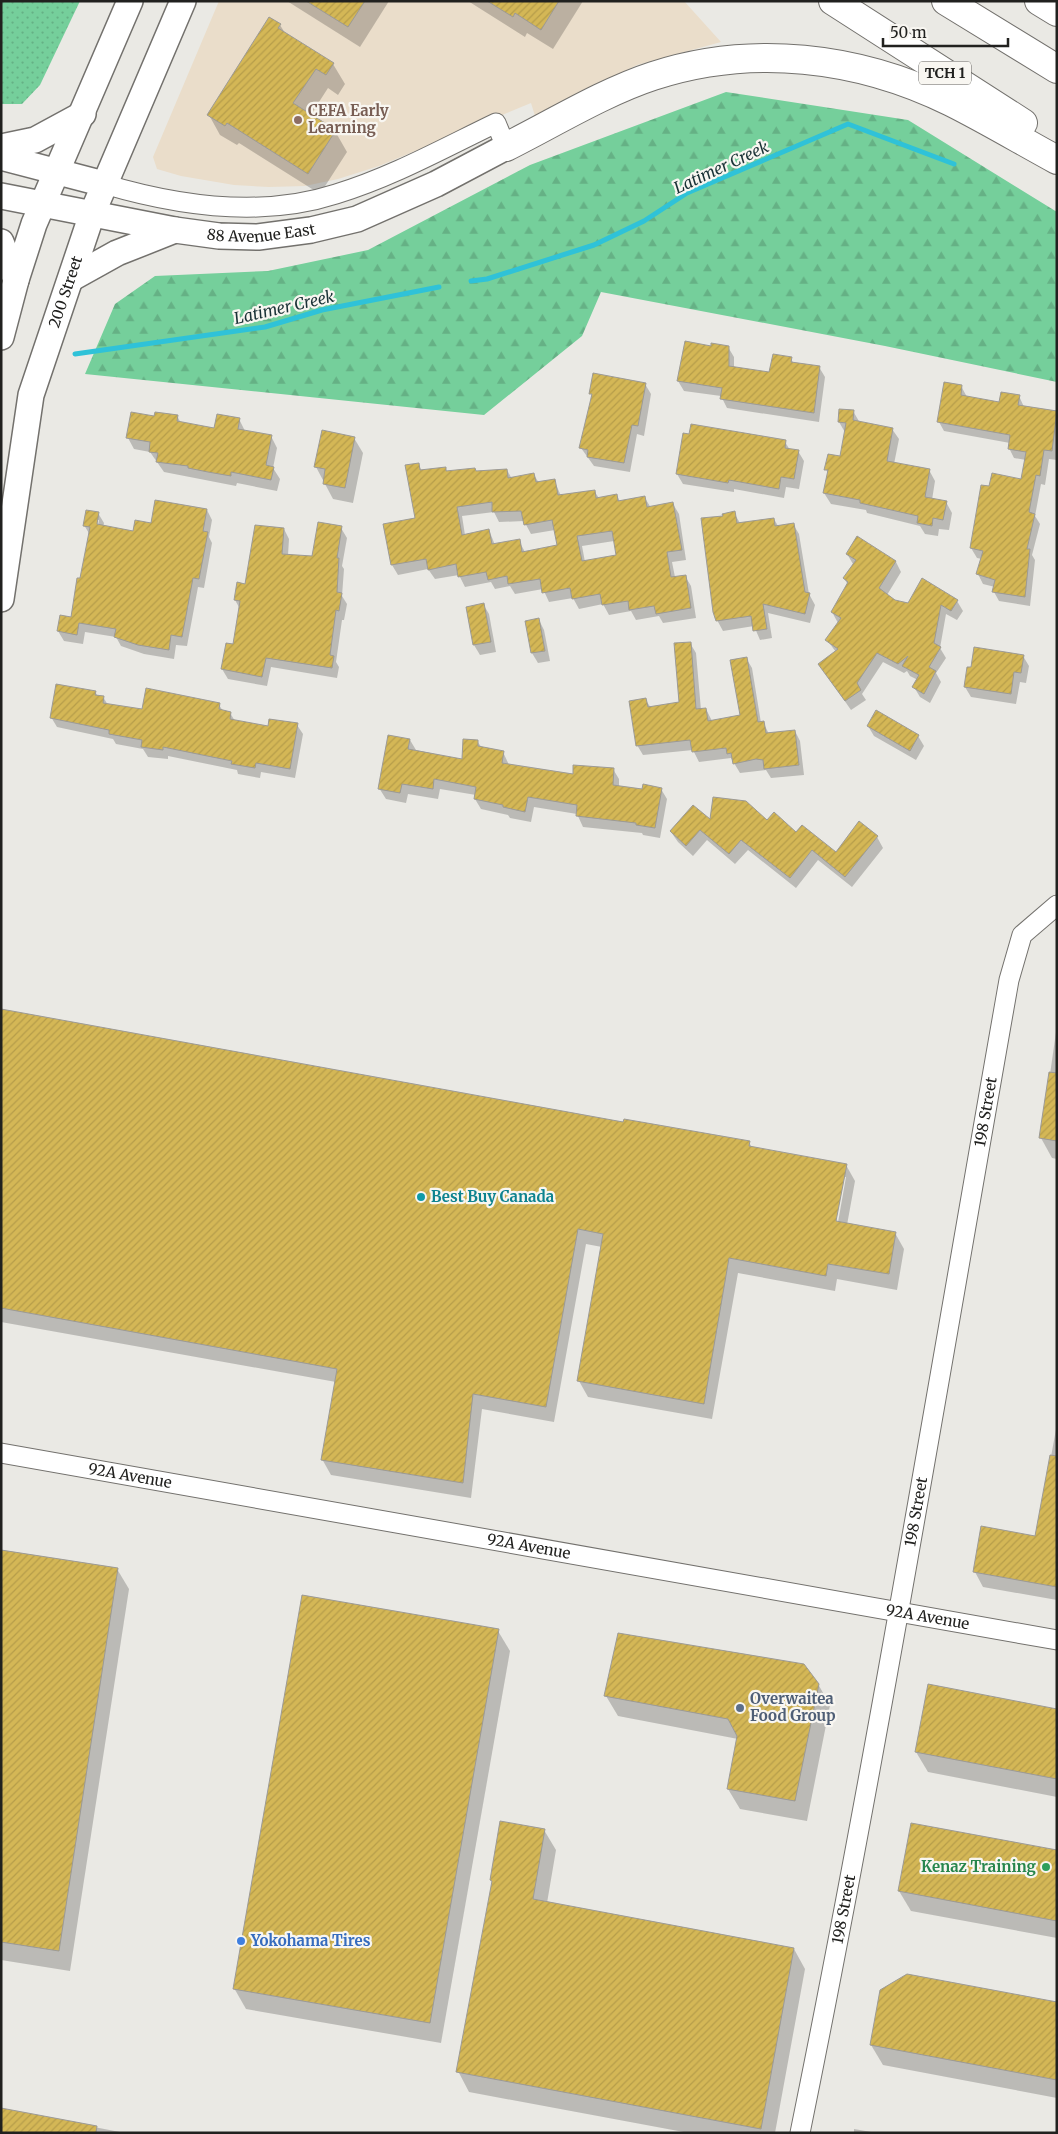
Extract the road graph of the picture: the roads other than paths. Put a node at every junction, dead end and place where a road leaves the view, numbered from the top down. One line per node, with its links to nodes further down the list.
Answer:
1 (130, 1): 8 (main road)
2 (184, 1): 15 (main road, 200 Street)
3 (833, 1): 10 (highway, TCH 1)
4 (946, 1): 7 (highway)
5 (1040, 1): 6 (highway)
6 (1057, 12)
7 (1057, 69)
8 (83, 114): 11 (main road); 14 (main road)
9 (501, 135): 13 (highway); 15 (street, 88 Avenue East); 19 (main road, 88 Avenue East)
10 (1057, 144)
11 (1, 147)
12 (1, 157): 14 (main road, 88 Avenue East)
13 (1057, 160)
14 (58, 171): 15 (main road, 88 Avenue East); 17 (main road)
15 (104, 184): 18 (main road, 200 Street)
16 (1, 196): 17 (main road, 88 Avenue East)
17 (43, 204): 18 (main road, 88 Avenue East); 22 (main road)
18 (92, 214): 19 (main road, 88 Avenue East); 21 (main road, 200 Street)
19 (175, 230): 21 (main road)
20 (1, 242): 22 (main road)
21 (72, 278): 24 (main road, 200 Street)
22 (16, 280): 23 (main road)
23 (1, 336)
24 (1, 599)
25 (1057, 905): 27 (street, 198 Street)
26 (1, 1453): 27 (street, 92A Avenue)
27 (898, 1612): 28 (street, 92A Avenue); 29 (street, 198 Street)
28 (1057, 1640)
29 (800, 2133)

